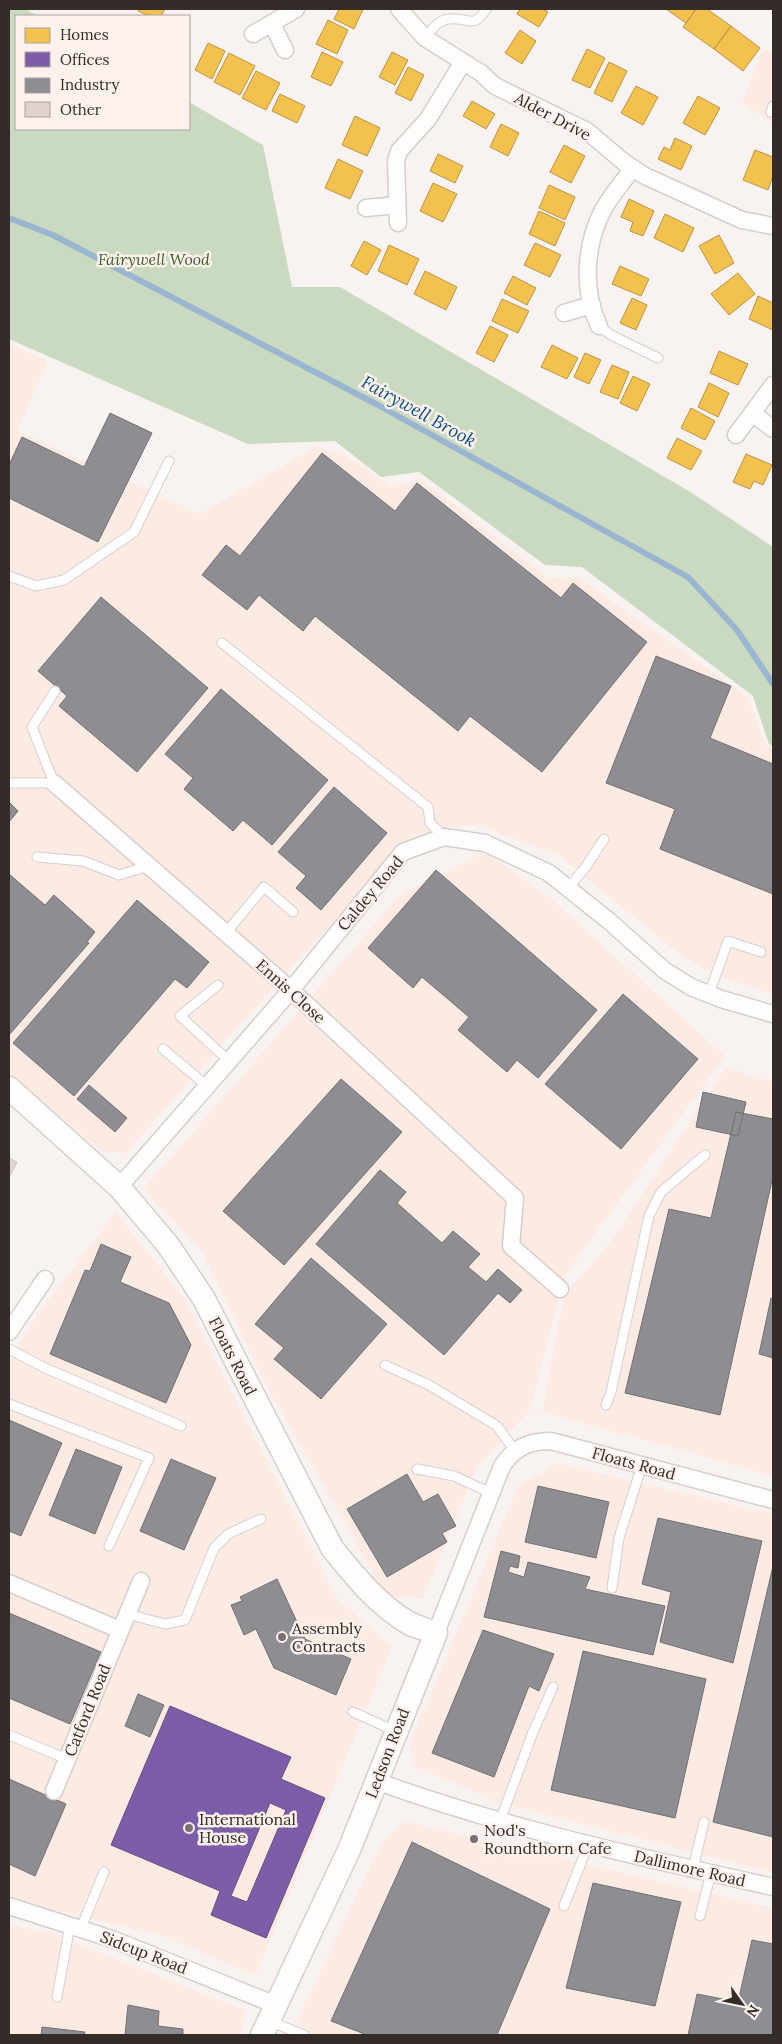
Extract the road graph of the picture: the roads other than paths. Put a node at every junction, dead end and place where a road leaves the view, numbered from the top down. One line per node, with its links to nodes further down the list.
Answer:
1 (296, 9): 4 (street)
2 (399, 9): 6 (street, Alder Drive)
3 (486, 9): 6 (lane)
4 (272, 24): 5 (street); 7 (street)
5 (254, 34)
6 (425, 38): 8 (street, Alder Drive)
7 (285, 50)
8 (463, 62): 9 (street, Alder Drive); 10 (street)
9 (632, 169): 13 (street, Alder Drive); 14 (street)
10 (397, 205): 11 (street); 12 (street)
11 (366, 208)
12 (398, 223)
13 (773, 226)
14 (592, 305): 15 (street); 16 (street)
15 (564, 313)
16 (599, 326): 17 (lane)
17 (658, 358)
18 (773, 385): 19 (street)
19 (752, 413): 20 (street); 21 (street)
20 (773, 429)
21 (736, 436)
22 (169, 461): 23 (lane)
23 (9, 576)
24 (222, 643): 28 (lane)
25 (55, 691): 27 (lane, Ennis Close)
26 (9, 783): 27 (lane)
27 (54, 783): 31 (street, Ennis Close)
28 (444, 837): 32 (street, Caldey Road); 37 (street, Caldey Road)
29 (604, 840): 32 (lane)
30 (37, 857): 31 (lane)
31 (149, 866): 34 (street, Ennis Close)
32 (568, 888): 38 (street, Caldey Road)
33 (293, 912): 34 (lane)
34 (226, 933): 37 (street, Ennis Close)
35 (760, 952): 38 (lane)
36 (218, 985): 41 (lane)
37 (291, 990): 41 (street, Caldey Road); 47 (street, Ennis Close)
38 (710, 994): 39 (street, Caldey Road)
39 (773, 1014)
40 (163, 1049): 42 (lane)
41 (228, 1060): 42 (street, Caldey Road)
42 (207, 1086): 45 (street, Caldey Road)
43 (9, 1088): 45 (street, Floats Road)
44 (705, 1155): 52 (lane)
45 (118, 1187): 67 (street, Floats Road)
46 (44, 1279): 48 (street)
47 (560, 1289)
48 (9, 1332)
49 (9, 1349): 53 (lane)
50 (385, 1364): 54 (lane)
51 (9, 1404): 61 (lane)
52 (606, 1405)
53 (181, 1426)
54 (515, 1451): 55 (street, Floats Road); 56 (street, Floats Road)
55 (642, 1465): 59 (street, Floats Road); 64 (lane)
56 (502, 1466): 58 (street, Ledson Road)
57 (417, 1469): 58 (lane)
58 (491, 1493): 67 (street, Ledson Road)
59 (773, 1500)
60 (261, 1519): 65 (lane)
61 (109, 1546)
62 (141, 1581): 65 (street, Catford Road)
63 (9, 1583): 66 (street)
64 (612, 1588)
65 (127, 1614): 66 (street, Catford Road)
66 (120, 1630): 72 (street, Catford Road)
67 (436, 1633): 70 (street, Ledson Road)
68 (553, 1687): 75 (lane)
69 (354, 1712): 70 (lane)
70 (396, 1731): 73 (street, Ledson Road)
71 (9, 1735): 72 (lane)
72 (67, 1759): 74 (street, Catford Road)
73 (376, 1781): 75 (street, Dallimore Road); 87 (street, Ledson Road)
74 (54, 1791)
75 (500, 1821): 77 (street, Dallimore Road)
76 (704, 1822): 78 (lane)
77 (588, 1845): 78 (street, Dallimore Road); 83 (lane)
78 (693, 1869): 80 (street, Dallimore Road)
79 (104, 1872): 85 (lane)
80 (711, 1873): 81 (street, Dallimore Road); 84 (lane)
81 (773, 1887)
82 (9, 1906): 85 (street, Sidcup Road)
83 (564, 1906)
84 (700, 1916)
85 (75, 1926): 86 (lane); 87 (street, Sidcup Road)
86 (56, 1997)
87 (269, 2020): 88 (lane)
88 (304, 2035)

